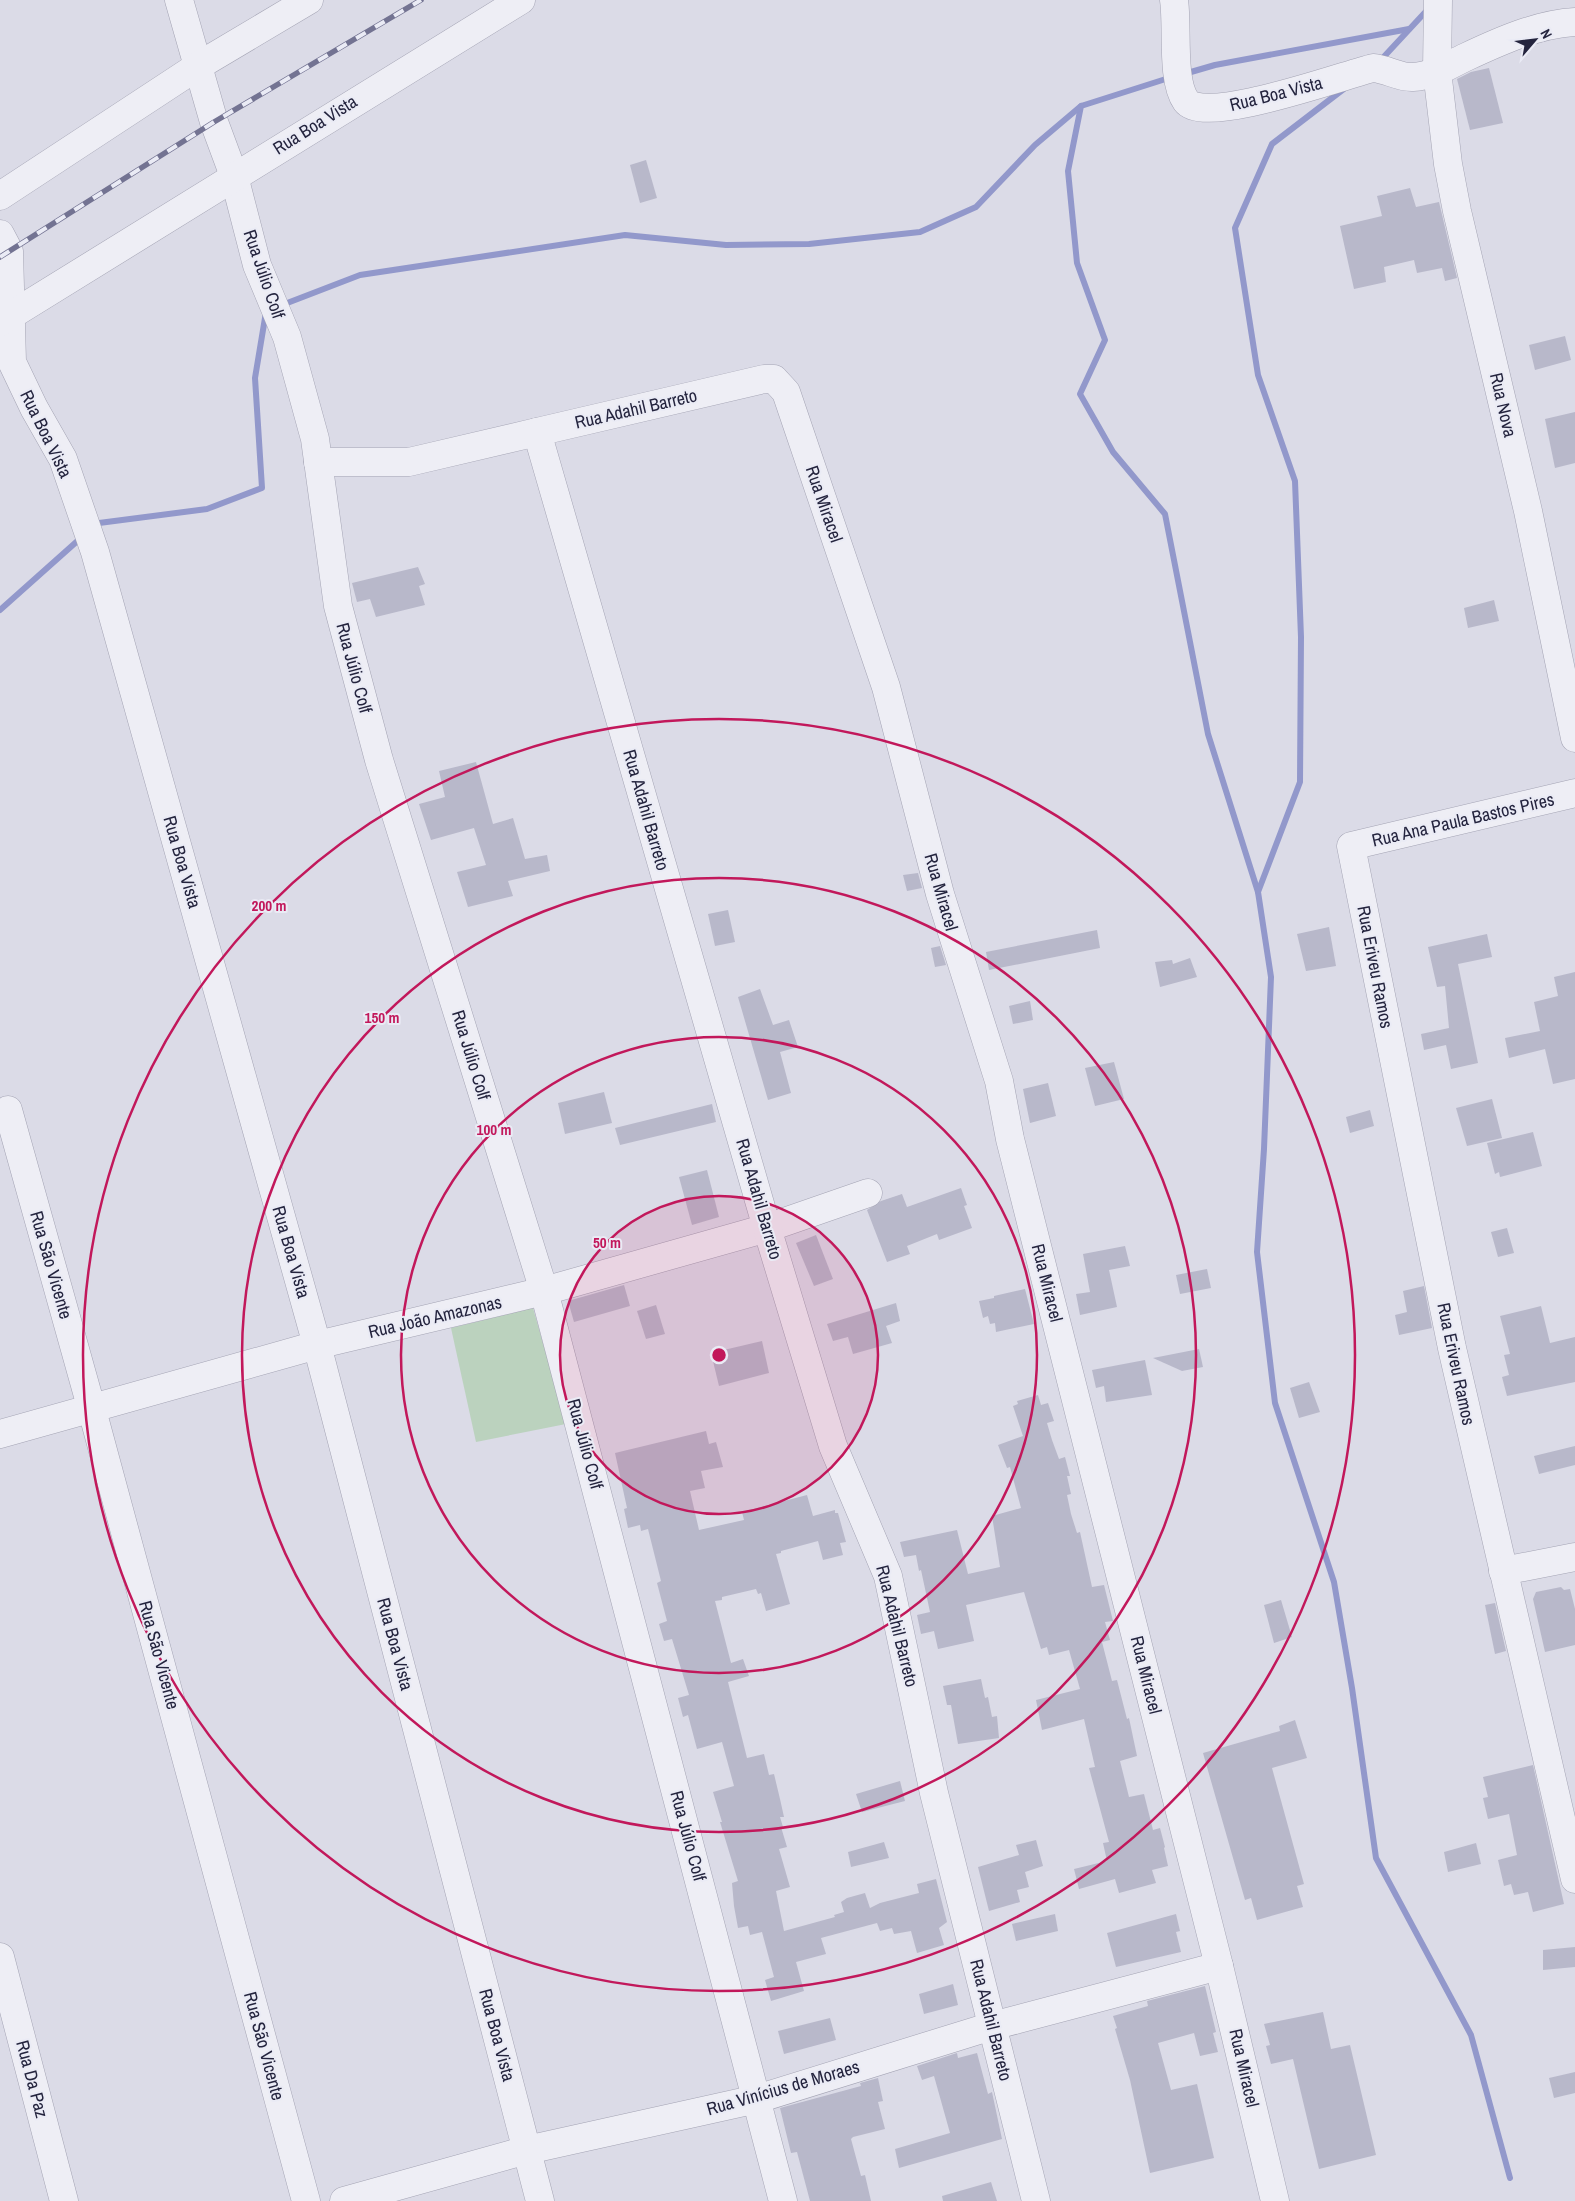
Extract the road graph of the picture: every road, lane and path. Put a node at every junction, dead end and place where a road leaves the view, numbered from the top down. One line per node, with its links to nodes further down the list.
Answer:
1 (179, 0): 7 (street, Rua Júlio Colf)
2 (309, 0): 7 (street)
3 (521, 0): 9 (street, Rua Boa Vista)
4 (1174, 0): 8 (street, Rua Boa Vista)
5 (1438, 0): 8 (street, Rua Nova)
6 (1575, 22): 8 (street)
7 (198, 66): 9 (street, Rua Júlio Colf); 10 (street)
8 (1437, 71): 16 (street, Rua Nova)
9 (234, 176): 12 (street, Rua Boa Vista); 15 (street, Rua Júlio Colf)
10 (0, 196)
11 (0, 234): 12 (street, Rua Boa Vista)
12 (4, 319): 23 (street, Rua Boa Vista)
13 (774, 379): 14 (street, Rua Adahil Barreto); 30 (street, Rua Miracel)
14 (537, 432): 15 (street); 21 (street, Rua Adahil Barreto)
15 (318, 462): 22 (street, Rua Júlio Colf)
16 (1575, 738)
17 (1575, 793): 18 (street, Rua Ana Paula Bastos Pires)
18 (1351, 846): 27 (street, Rua Eriveu Ramos)
19 (8, 1110): 24 (street, Rua São Vicente)
20 (868, 1193): 21 (street, Rua João Amazonas)
21 (767, 1228): 22 (street, Rua João Amazonas); 31 (street, Rua Adahil Barreto)
22 (544, 1290): 23 (street, Rua João Amazonas); 32 (street, Rua Júlio Colf)
23 (317, 1345): 24 (street, Rua João Amazonas); 33 (street, Rua Boa Vista)
24 (92, 1410): 25 (street, Rua João Amazonas); 35 (street, Rua São Vicente)
25 (0, 1434)
26 (1575, 1557): 27 (street)
27 (1503, 1571): 28 (street, Rua Eriveu Ramos)
28 (1575, 1879)
29 (0, 1957): 34 (street, Rua Da Paz)
30 (1219, 1966): 31 (street, Rua Vinícius de Moraes); 40 (street, Rua Miracel)
31 (992, 2026): 32 (street, Rua Vinícius de Moraes); 39 (street, Rua Adahil Barreto)
32 (757, 2099): 33 (street, Rua Vinícius de Moraes); 38 (street, Rua Júlio Colf)
33 (527, 2150): 36 (street, Rua Vinícius de Moraes); 37 (street, Rua Boa Vista)
34 (64, 2201)
35 (306, 2201)
36 (344, 2201)
37 (540, 2201)
38 (782, 2201)
39 (1036, 2201)
40 (1275, 2201)

